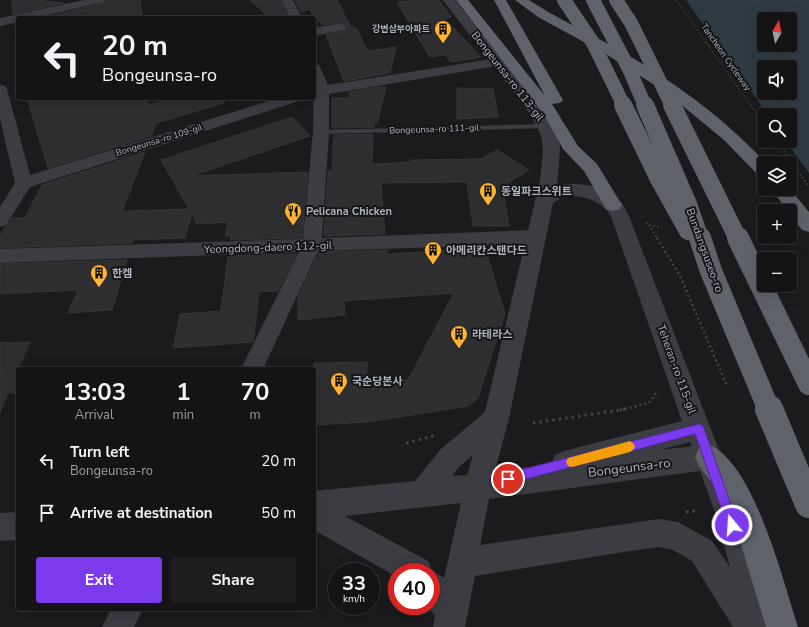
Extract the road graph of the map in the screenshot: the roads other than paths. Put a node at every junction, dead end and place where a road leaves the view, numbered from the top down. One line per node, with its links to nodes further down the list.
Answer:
1 (100, 0): 10 (street)
2 (287, 0): 11 (street)
3 (449, 0): 16 (street, Bongeunsa-ro 113-gil)
4 (462, 0): 24 (highway)
5 (500, 0): 24 (highway)
6 (521, 0): 23 (highway, bridge)
7 (564, 0): 34 (highway, bridge)
8 (592, 0): 34 (highway, Bundangsuseo-ro, bridge)
9 (616, 0): 36 (highway, bridge)
10 (27, 16)
11 (293, 16)
12 (16, 18): 13 (street)
13 (0, 22)
14 (341, 27): 15 (street)
15 (316, 32)
16 (498, 62): 18 (street); 21 (street, Bongeunsa-ro 113-gil)
17 (316, 79): 18 (street)
18 (318, 90): 22 (street)
19 (3, 91): 25 (street)
20 (288, 100): 25 (street, Bongeunsa-ro 109-gil)
21 (546, 126): 22 (lane, Bongeunsa-ro 111-gil); 27 (street, Bongeunsa-ro 113-gil)
22 (321, 132): 32 (street)
23 (757, 164)
24 (590, 168): 28 (highway)
25 (24, 183): 29 (street)
26 (786, 196): 30 (highway)
27 (544, 200): 28 (street); 31 (street, Bongeunsa-ro 113-gil)
28 (613, 205): 38 (street, Teheran-ro 115-gil)
29 (0, 221)
30 (809, 225)
31 (536, 238): 32 (street, Yeongdong-daero 112-gil); 37 (street, Bongeunsa-ro 113-gil)
32 (312, 245): 33 (street, Yeongdong-daero 112-gil); 35 (street)
33 (0, 256)
34 (711, 271): 42 (highway, Bundangsuseo-ro, bridge)
35 (253, 367)
36 (809, 384)
37 (496, 418): 40 (street, Bongeunsa-ro 113-gil); 41 (street)
38 (699, 428): 39 (street, Teheran-ro 115-gil); 40 (street, Bongeunsa-ro)
39 (708, 457): 40 (street, Bongeunsa-ro); 54 (street, Teheran-ro 115-gil); 55 (highway)
40 (478, 486): 41 (street, Bongeunsa-ro); 48 (street, Bongeunsa-ro 113-gil)
41 (422, 494): 43 (street, Bongeunsa-ro)
42 (809, 504)
43 (316, 505)
44 (316, 515): 47 (street)
45 (16, 526): 46 (street)
46 (0, 527)
47 (401, 563)
48 (463, 563): 51 (street, Bongeunsa-ro 113-gil); 53 (street)
49 (440, 602): 51 (street)
50 (127, 611): 52 (street)
51 (450, 620)
52 (117, 627)
53 (751, 627)
54 (762, 627)
55 (782, 627)

